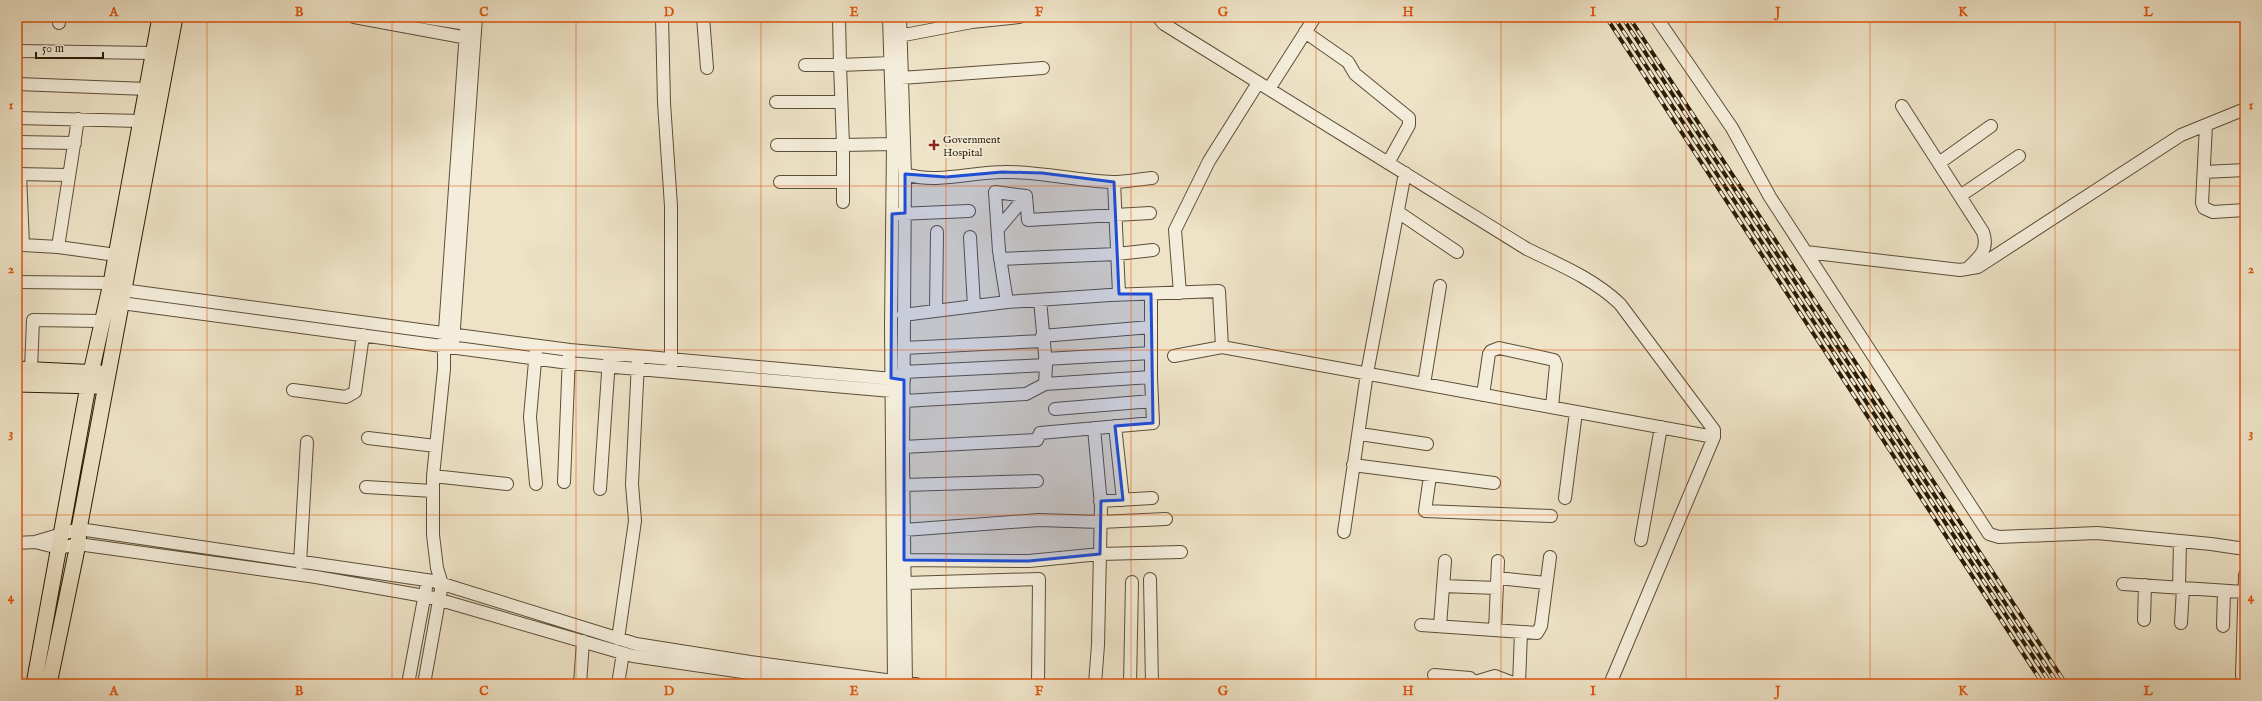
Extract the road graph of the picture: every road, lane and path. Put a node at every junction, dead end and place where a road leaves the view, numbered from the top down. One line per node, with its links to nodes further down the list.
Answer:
1 (160, 17): 20 (main road)
2 (175, 17): 81 (main road)
3 (354, 17): 18 (street)
4 (424, 17): 15 (street)
5 (662, 17): 105 (street)
6 (703, 17): 24 (street)
7 (839, 17): 23 (street)
8 (889, 17): 21 (street)
9 (900, 17): 17 (street)
10 (1019, 17): 14 (street)
11 (1158, 17): 27 (street)
12 (1314, 17): 16 (street)
13 (1656, 17): 74 (street)
14 (1001, 18): 17 (street)
15 (472, 21): 18 (street)
16 (1305, 32): 30 (street); 46 (street)
17 (899, 36): 26 (street)
18 (470, 39): 94 (street)
19 (17, 51): 20 (street)
20 (153, 54): 29 (main road)
21 (890, 63): 23 (street); 42 (street)
22 (805, 65): 23 (street)
23 (840, 65): 32 (street)
24 (707, 68)
25 (1042, 68): 26 (street)
26 (901, 78): 52 (street)
27 (1258, 82): 30 (street); 82 (street)
28 (17, 84): 29 (street)
29 (147, 89): 37 (main road)
30 (1269, 89): 46 (street)
31 (776, 102): 32 (street)
32 (841, 102): 44 (street)
33 (1902, 106): 47 (street)
34 (2245, 109): 38 (street)
35 (17, 118): 36 (street)
36 (78, 119): 37 (street); 41 (street)
37 (141, 121): 75 (main road)
38 (2206, 125): 49 (street); 78 (street)
39 (1991, 126): 47 (street)
40 (17, 142): 41 (street)
41 (74, 143): 53 (street)
42 (893, 144): 44 (street); 66 (street)
43 (777, 145): 44 (street)
44 (843, 145): 56 (street)
45 (2019, 156): 59 (street)
46 (1388, 163): 50 (street)
47 (1939, 163): 59 (street)
48 (2245, 170): 49 (street)
49 (2204, 172): 61 (street)
50 (1405, 173): 63 (street); 127 (street)
51 (19, 174): 53 (street); 71 (street)
52 (905, 174): 57 (street); 64 (street)
53 (68, 175): 71 (street)
54 (1152, 178): 57 (street)
55 (780, 182): 56 (street)
56 (843, 182): 60 (street)
57 (1114, 182): 67 (street)
58 (1026, 196): 67 (street); 68 (street); 68 (street)
59 (1960, 196): 78 (street)
60 (843, 202)
61 (2245, 210)
62 (969, 211): 64 (street)
63 (1398, 212): 73 (street); 108 (street)
64 (905, 213): 66 (street); 89 (street)
65 (1150, 213): 67 (street)
66 (892, 214): 110 (street)
67 (1116, 216): 76 (street)
68 (998, 229): 77 (street)
69 (937, 232): 88 (street)
70 (970, 237): 87 (street)
71 (58, 247): 75 (street)
72 (1153, 250): 76 (street)
73 (1457, 252)
74 (1806, 252): 78 (street); 157 (street)
75 (116, 254): 81 (main road)
76 (1117, 254): 77 (street); 83 (street)
77 (1000, 259): 86 (street)
78 (1966, 270)
79 (17, 282): 81 (street)
80 (1440, 286): 115 (street)
81 (115, 293): 90 (main road); 92 (street); 94 (street); 112 (main road)
82 (1180, 293): 84 (street); 95 (street)
83 (1119, 294): 84 (street); 85 (street)
84 (1151, 294): 91 (street)
85 (1040, 300): 86 (street); 93 (street)
86 (1007, 302): 87 (street)
87 (974, 306): 88 (street)
88 (936, 311): 89 (street)
89 (904, 315): 96 (street)
90 (102, 321): 106 (street); 111 (main road)
91 (1151, 327): 93 (street); 99 (street)
92 (363, 335): 94 (street); 117 (street)
93 (1043, 338): 96 (street); 103 (street)
94 (449, 340): 98 (street); 131 (street)
95 (1222, 347): 100 (street); 108 (street)
96 (904, 348): 116 (street)
97 (570, 350): 98 (street); 102 (street); 104 (street)
98 (536, 351): 104 (street); 140 (street)
99 (1151, 353): 103 (street); 109 (street)
100 (1174, 356)
101 (638, 357): 102 (street); 105 (street); 107 (street)
102 (609, 360): 104 (street); 107 (street); 143 (street)
103 (1046, 362): 114 (street); 116 (street)
104 (569, 363): 137 (street)
105 (671, 366): 107 (street); 110 (street); 116 (street)
106 (24, 370): 111 (main road)
107 (638, 370): 191 (street)
108 (1367, 373): 115 (street); 126 (street)
109 (1151, 377): 114 (street); 119 (street)
110 (891, 378): 116 (street)
111 (90, 379): 112 (main road); 113 (main road); 155 (main road)
112 (107, 381): 154 (main road)
113 (17, 384)
114 (1045, 384): 116 (street)
115 (1424, 384): 118 (street)
116 (901, 387): 132 (street); 197 (street)
117 (293, 390)
118 (1483, 395): 120 (street); 120 (street)
119 (1152, 401): 121 (street); 123 (street)
120 (1552, 407): 122 (street)
121 (1055, 409)
122 (1576, 412): 124 (street); 146 (street)
123 (1116, 426): 125 (street); 147 (street)
124 (1661, 427): 127 (street); 156 (street)
125 (1094, 428): 132 (street); 148 (street)
126 (1360, 434): 130 (street); 133 (street)
127 (1714, 437): 211 (street)
128 (368, 438): 131 (street)
129 (307, 442): 166 (street)
130 (1427, 444)
131 (436, 446): 134 (street)
132 (903, 447): 141 (street)
133 (1353, 465): 135 (street); 153 (street)
134 (433, 476): 139 (street); 144 (street)
135 (1430, 476): 138 (street); 149 (street)
136 (1036, 481): 141 (street)
137 (564, 482)
138 (1494, 483)
139 (507, 484)
140 (536, 484)
141 (904, 484): 152 (street)
142 (366, 487): 144 (street)
143 (600, 489)
144 (433, 491): 167 (street)
145 (1152, 498): 147 (street)
146 (1565, 498)
147 (1123, 500): 148 (street)
148 (1100, 501): 151 (street)
149 (1551, 516)
150 (1166, 519): 151 (street)
151 (1100, 522): 152 (street); 161 (street)
152 (904, 530): 163 (street)
153 (1344, 532)
154 (78, 536): 155 (street); 166 (street); 182 (street); 200 (main road)
155 (60, 540): 158 (street); 199 (main road)
156 (1641, 540)
157 (2180, 541): 159 (street); 179 (street)
158 (17, 543)
159 (2245, 549)
160 (1181, 552): 161 (street)
161 (1100, 554): 163 (street); 207 (street)
162 (1550, 558): 174 (street)
163 (904, 560): 172 (street)
164 (1445, 561): 178 (street)
165 (1498, 561): 173 (street)
166 (300, 563): 170 (street)
167 (436, 568): 170 (street); 175 (street)
168 (2245, 575): 181 (street)
169 (1150, 579): 209 (street)
170 (427, 580): 175 (street); 182 (street)
171 (1132, 582): 208 (street)
172 (905, 583): 197 (street); 206 (street)
173 (1497, 583): 174 (street); 178 (street); 189 (street)
174 (1546, 583): 190 (street)
175 (442, 584): 183 (street); 191 (street)
176 (2123, 584): 177 (street)
177 (2145, 585): 179 (street); 184 (street)
178 (1443, 586): 187 (street)
179 (2181, 588): 180 (street); 185 (street)
180 (2224, 590): 181 (street); 188 (street)
181 (2244, 592): 196 (street)
182 (424, 596): 183 (street); 201 (street)
183 (439, 599): 192 (street); 202 (street)
184 (2144, 620)
185 (2181, 623)
186 (1421, 625): 187 (street)
187 (1440, 626): 189 (street)
188 (2223, 626)
189 (1495, 630): 190 (street)
190 (1521, 632): 210 (street)
191 (618, 639): 194 (street)
192 (583, 641): 193 (street); 203 (street)
193 (623, 653): 194 (street); 204 (street)
194 (749, 673): 197 (street); 205 (street)
195 (1434, 675): 198 (street)
196 (2242, 676)
197 (903, 683)
198 (1475, 683): 210 (street)
199 (34, 684)
200 (49, 684)
201 (408, 684)
202 (424, 684)
203 (580, 684)
204 (618, 684)
205 (825, 684)
206 (1038, 684)
207 (1095, 684)
208 (1130, 684)
209 (1152, 684)
210 (1518, 684)
211 (1610, 684)

